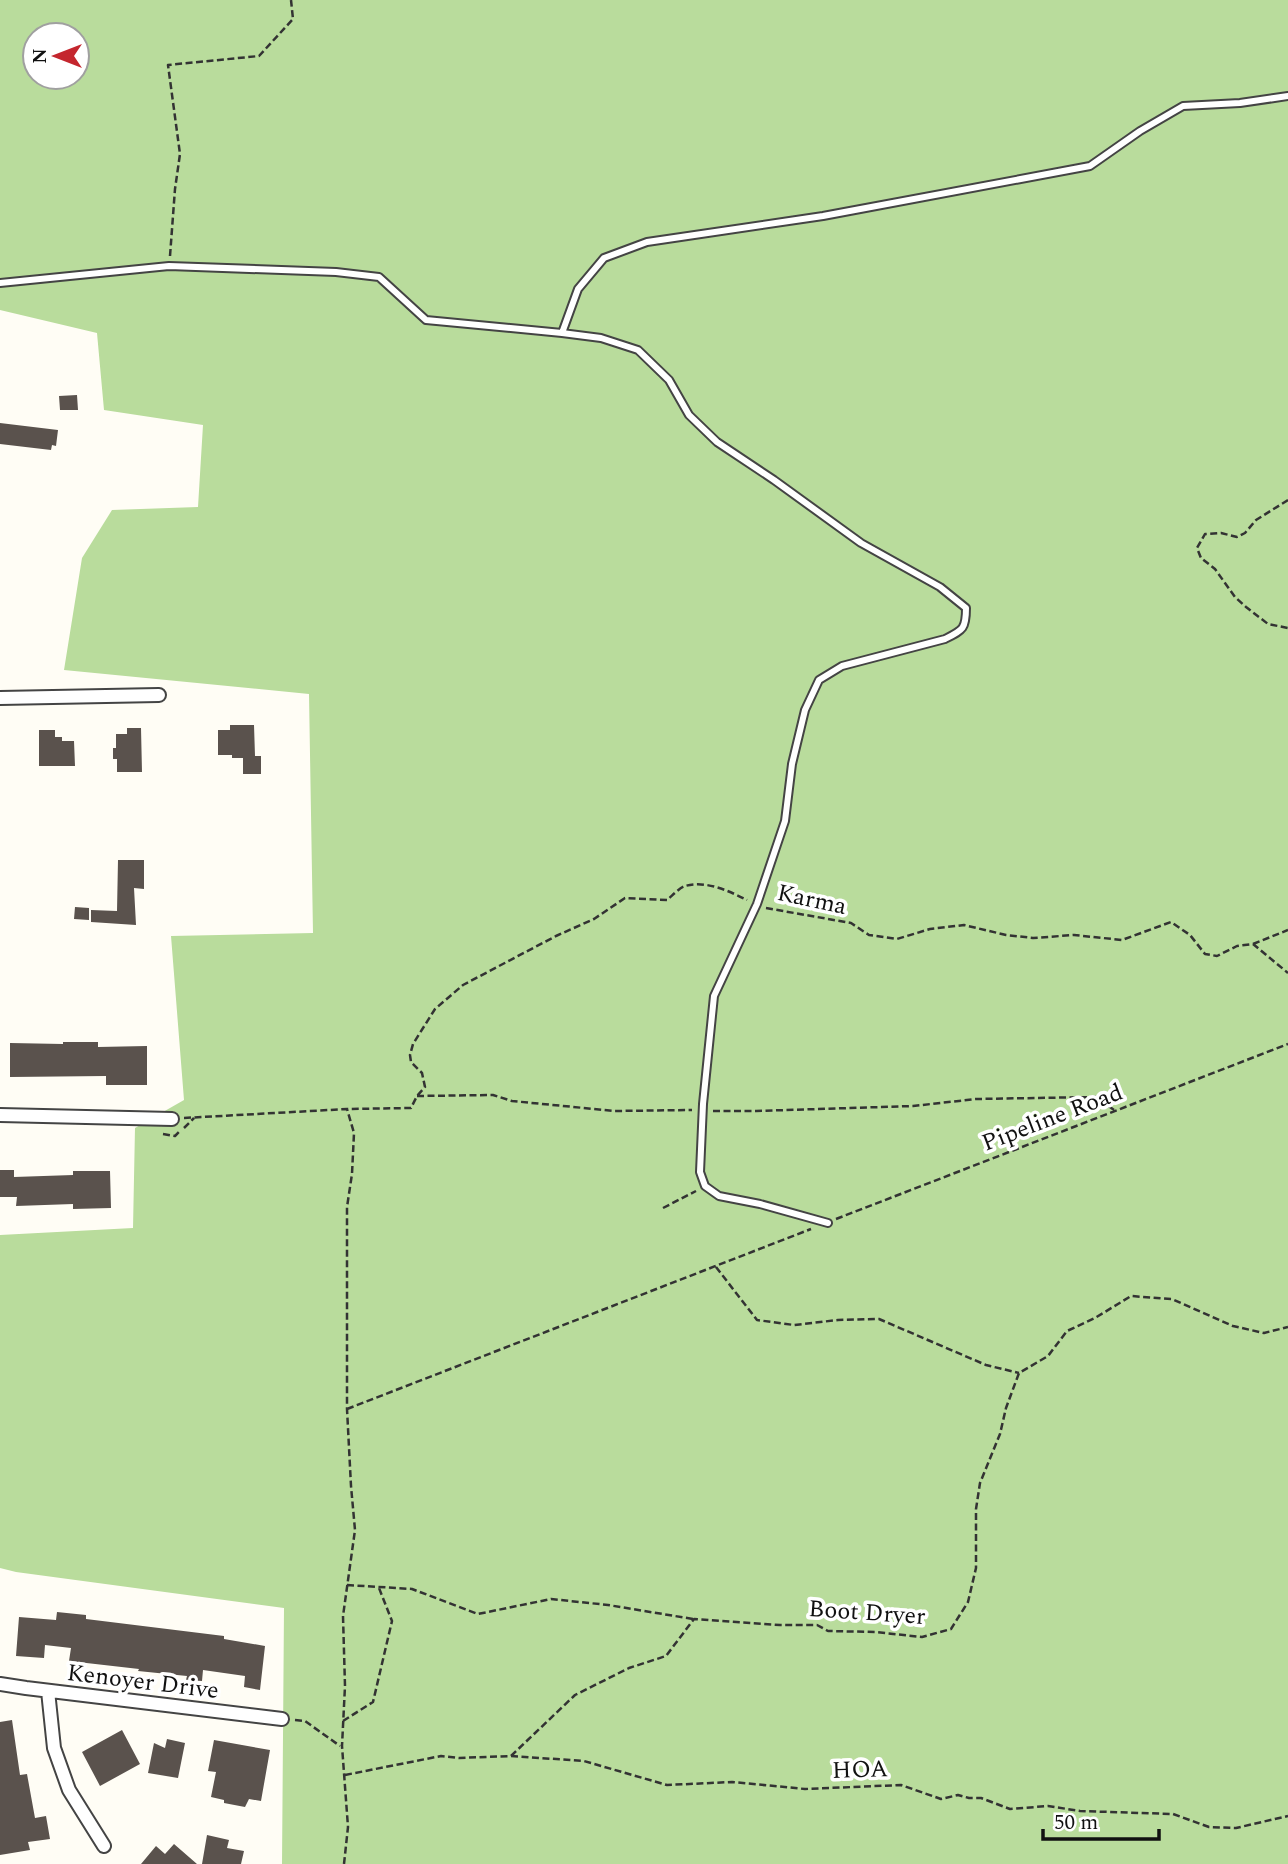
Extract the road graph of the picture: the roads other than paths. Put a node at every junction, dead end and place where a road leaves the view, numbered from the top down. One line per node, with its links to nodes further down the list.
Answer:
1 (1288, 96): 3 (lane)
2 (0, 283): 3 (lane)
3 (562, 333): 8 (lane)
4 (159, 695): 5 (street)
5 (0, 698)
6 (0, 1115): 7 (street)
7 (172, 1119)
8 (828, 1223)
9 (0, 1684): 10 (street, Kenoyer Drive)
10 (48, 1691): 11 (street, Kenoyer Drive); 12 (street)
11 (282, 1719)
12 (104, 1846)

